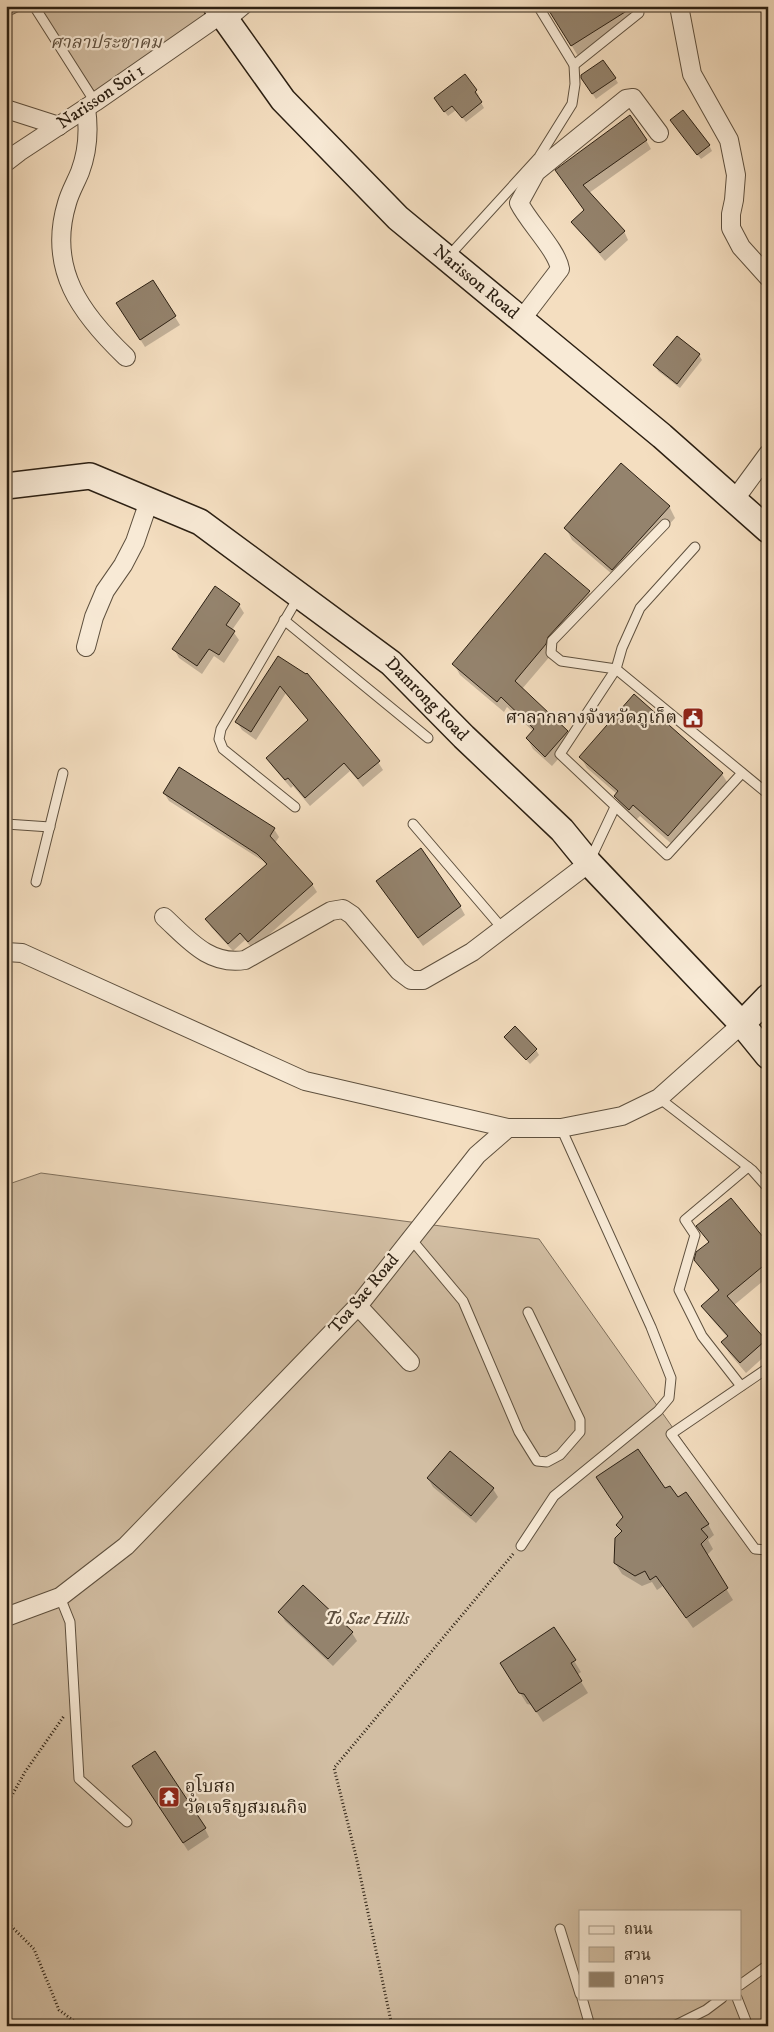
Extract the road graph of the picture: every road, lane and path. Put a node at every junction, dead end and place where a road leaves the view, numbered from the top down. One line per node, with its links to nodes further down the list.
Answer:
1 (18, 6): 7 (lane)
2 (34, 6): 10 (lane)
3 (249, 6): 8 (lane)
4 (538, 6): 9 (lane)
5 (639, 6): 9 (lane)
6 (679, 6): 16 (street)
7 (6, 12)
8 (221, 15): 10 (street, Narisson Soi 1); 15 (street, Narisson Road)
9 (574, 65): 15 (lane)
10 (90, 105): 12 (street, Narisson Soi 1); 18 (street)
11 (6, 109): 12 (street)
12 (59, 126): 14 (street, Narisson Soi 1)
13 (660, 133): 17 (street)
14 (6, 162)
15 (447, 258): 17 (street, Narisson Road)
16 (768, 277)
17 (521, 320): 21 (street, Narisson Road)
18 (126, 357)
19 (768, 454): 21 (street)
20 (6, 486): 22 (street, Damrong Road)
21 (735, 499): 24 (street, Narisson Road)
22 (150, 501): 26 (street, Damrong Road); 28 (street)
23 (664, 524): 29 (lane)
24 (768, 530)
25 (695, 546): 29 (lane)
26 (299, 595): 27 (lane); 39 (street, Damrong Road)
27 (284, 620): 30 (lane); 34 (lane)
28 (86, 648)
29 (616, 669): 32 (lane); 35 (lane)
30 (428, 738)
31 (63, 773): 38 (lane)
32 (742, 773): 33 (lane); 35 (lane)
33 (768, 794)
34 (295, 807)
35 (616, 807): 39 (lane)
36 (6, 824): 38 (lane)
37 (412, 824): 42 (lane)
38 (50, 827): 40 (lane)
39 (589, 863): 42 (street); 45 (street, Damrong Road)
40 (36, 882)
41 (164, 917): 42 (street)
42 (502, 928)
43 (6, 952): 48 (street)
44 (768, 996): 45 (street)
45 (742, 1024): 46 (street, Damrong Road); 47 (street)
46 (768, 1056)
47 (659, 1098): 49 (street); 50 (lane)
48 (508, 1128): 49 (street); 52 (street, Toa Sae Road)
49 (561, 1128): 58 (lane)
50 (748, 1167): 51 (lane); 57 (lane)
51 (768, 1188)
52 (411, 1239): 53 (street, Toa Sae Road); 54 (lane)
53 (358, 1306): 55 (street); 60 (street, Toa Sae Road)
54 (528, 1312)
55 (410, 1362)
56 (768, 1368): 57 (lane)
57 (741, 1386): 59 (lane)
58 (521, 1546): 74 (path)
59 (768, 1550)
60 (60, 1597): 61 (street, Toa Sae Road); 62 (lane)
61 (6, 1617)
62 (74, 1701): 63 (path); 64 (lane)
63 (6, 1806)
64 (127, 1822)
65 (6, 1921): 73 (path)
66 (560, 1929): 69 (lane)
67 (768, 1966): 68 (lane)
68 (742, 1984)
69 (579, 1991)
70 (583, 2000): 75 (lane)
71 (719, 2000): 76 (lane)
72 (738, 2000): 77 (lane)
73 (81, 2026)
74 (392, 2026)
75 (590, 2026)
76 (674, 2026)
77 (748, 2026)

